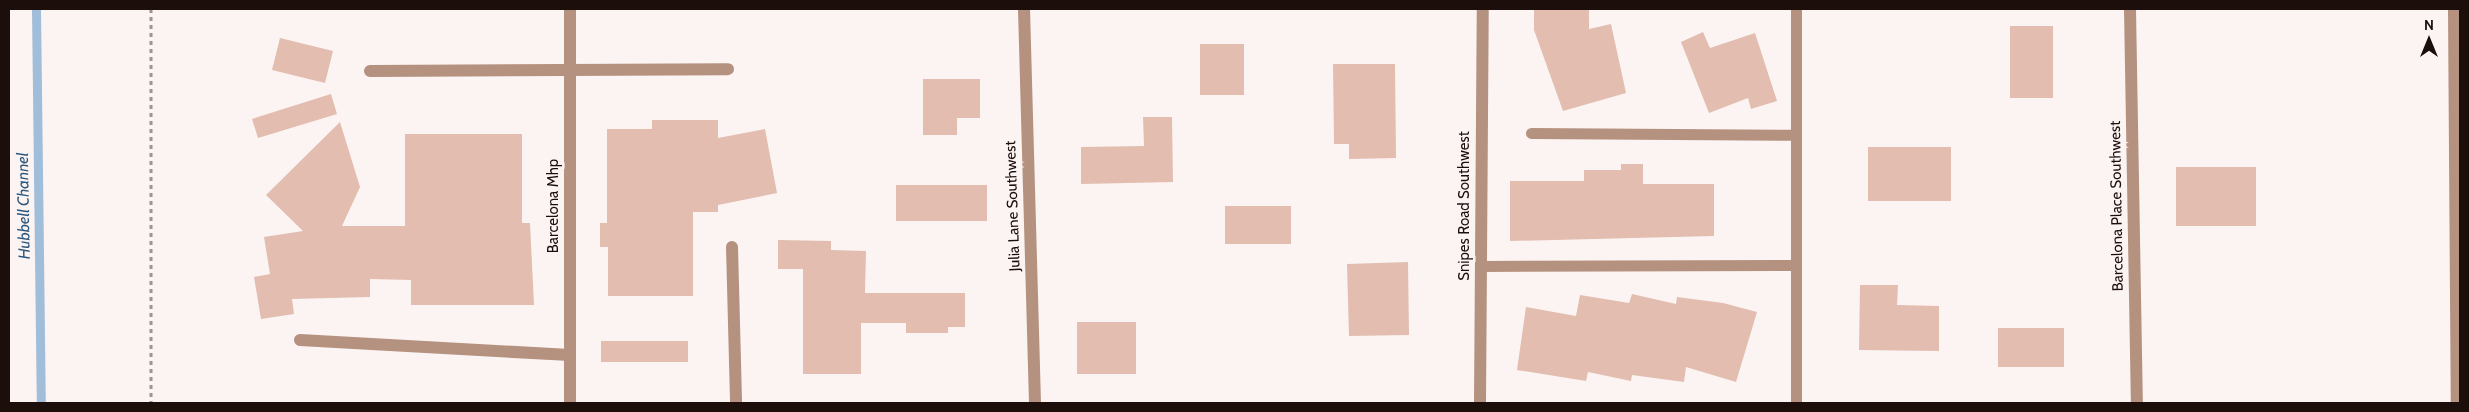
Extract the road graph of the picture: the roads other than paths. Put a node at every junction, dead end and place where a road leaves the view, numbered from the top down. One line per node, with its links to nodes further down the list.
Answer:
1 (570, 9): 7 (street, Barcelona Mhp)
2 (1024, 9): 19 (street, Julia Lane Southwest)
3 (1482, 9): 14 (street, Snipes Road Southwest)
4 (1796, 9): 11 (lane)
5 (2130, 9): 22 (street, Barcelona Place Southwest)
6 (2453, 9): 23 (lane)
7 (570, 68): 8 (street); 9 (street); 16 (street, Barcelona Mhp)
8 (728, 69)
9 (370, 71)
10 (1530, 133): 11 (lane)
11 (1796, 135): 13 (lane)
12 (732, 247): 18 (street)
13 (1796, 265): 14 (lane); 21 (lane)
14 (1481, 266): 20 (street, Snipes Road Southwest)
15 (300, 340): 16 (street)
16 (570, 355): 17 (street, Barcelona Mhp)
17 (570, 403)
18 (736, 403)
19 (1035, 403)
20 (1480, 403)
21 (1796, 403)
22 (2137, 403)
23 (2456, 403)

